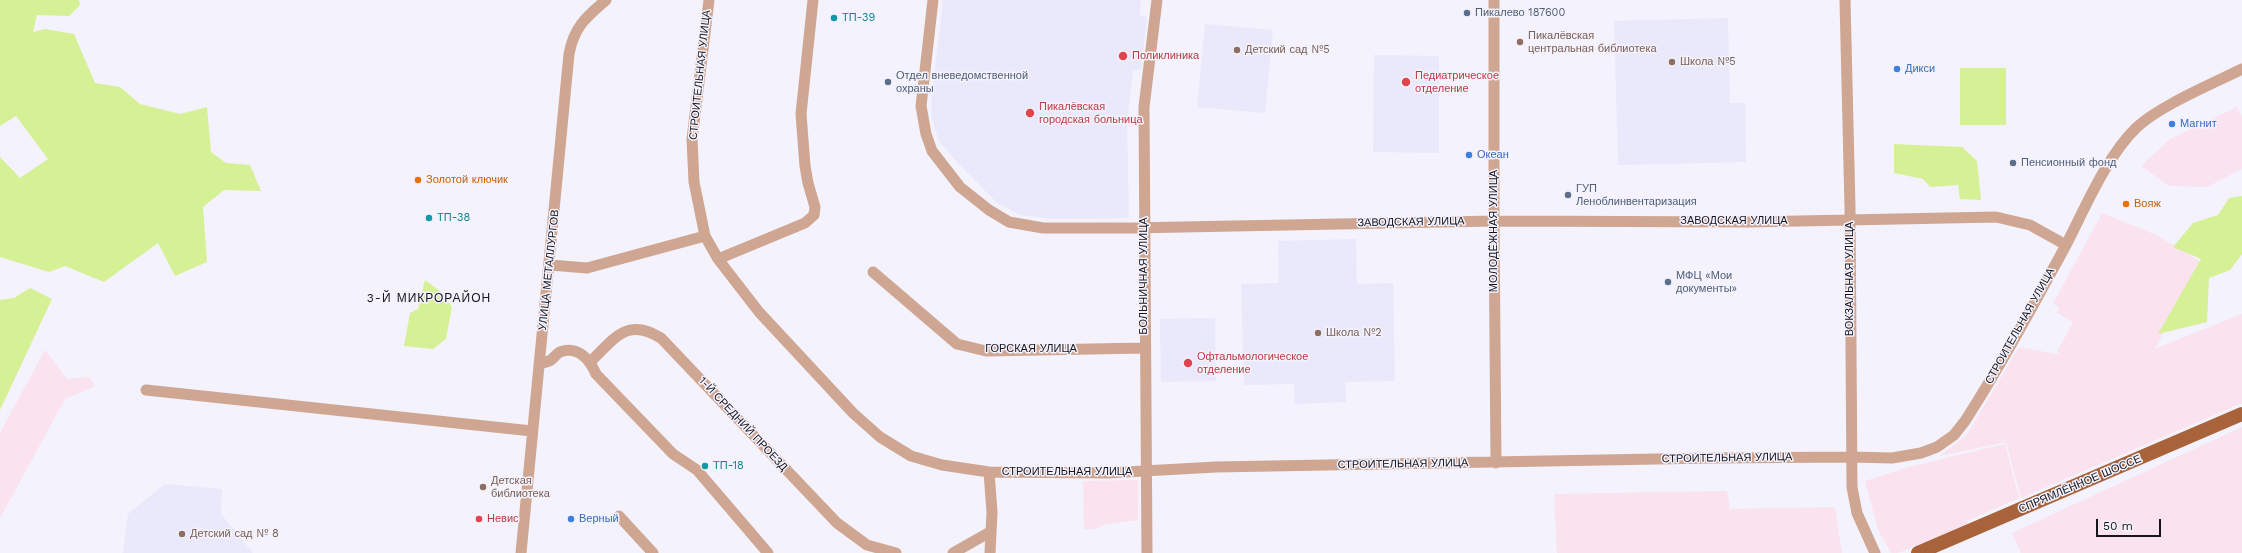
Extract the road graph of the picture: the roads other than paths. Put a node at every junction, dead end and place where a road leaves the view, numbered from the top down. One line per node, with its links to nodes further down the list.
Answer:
1 (606, 0): 15 (street, УЛИЦА МЕТАЛЛУРГОВ)
2 (709, 0): 12 (street, СТРОИТЕЛЬНАЯ УЛИЦА)
3 (813, 0): 14 (street)
4 (933, 0): 11 (street, ЗАВОДСКАЯ УЛИЦА)
5 (1156, 0): 11 (street, БОЛЬНИЧНАЯ УЛИЦА)
6 (1494, 0): 10 (street, МОЛОДЁЖНАЯ УЛИЦА)
7 (1845, 0): 9 (street, ВОКЗАЛЬНАЯ УЛИЦА)
8 (2242, 69): 13 (street, СТРОИТЕЛЬНАЯ УЛИЦА)
9 (1850, 220): 10 (street, ЗАВОДСКАЯ УЛИЦА); 13 (street, ЗАВОДСКАЯ УЛИЦА); 23 (street, ВОКЗАЛЬНАЯ УЛИЦА)
10 (1494, 221): 11 (street, ЗАВОДСКАЯ УЛИЦА); 24 (street, МОЛОДЁЖНАЯ УЛИЦА)
11 (1143, 228): 17 (street, БОЛЬНИЧНАЯ УЛИЦА)
12 (705, 236): 14 (street, СТРОИТЕЛЬНАЯ УЛИЦА); 15 (street)
13 (2066, 245): 23 (street, СТРОИТЕЛЬНАЯ УЛИЦА)
14 (718, 258): 26 (street, СТРОИТЕЛЬНАЯ УЛИЦА)
15 (550, 265): 19 (street, УЛИЦА МЕТАЛЛУРГОВ)
16 (873, 272): 17 (street, ГОРСКАЯ УЛИЦА)
17 (1144, 348): 25 (street, БОЛЬНИЧНАЯ УЛИЦА)
18 (591, 361): 19 (street); 31 (street); 32 (street, 1-Й СРЕДНИЙ ПРОЕЗД)
19 (539, 364): 22 (street, УЛИЦА МЕТАЛЛУРГОВ)
20 (146, 390): 22 (street)
21 (2242, 414): 37 (main road, СПРЯМЛЁННОЕ ШОССЕ)
22 (532, 431): 29 (street, УЛИЦА МЕТАЛЛУРГОВ)
23 (1851, 457): 24 (street, СТРОИТЕЛЬНАЯ УЛИЦА); 36 (street, ВОКЗАЛЬНАЯ УЛИЦА)
24 (1496, 463): 25 (street, СТРОИТЕЛЬНАЯ УЛИЦА)
25 (1146, 471): 26 (street, СТРОИТЕЛЬНАЯ УЛИЦА); 35 (street, БОЛЬНИЧНАЯ УЛИЦА)
26 (989, 472): 28 (street)
27 (619, 516): 30 (street)
28 (990, 532): 33 (street); 34 (street)
29 (521, 553)
30 (653, 553)
31 (768, 553)
32 (896, 553)
33 (953, 553)
34 (990, 553)
35 (1147, 553)
36 (1875, 553)
37 (1918, 553)

